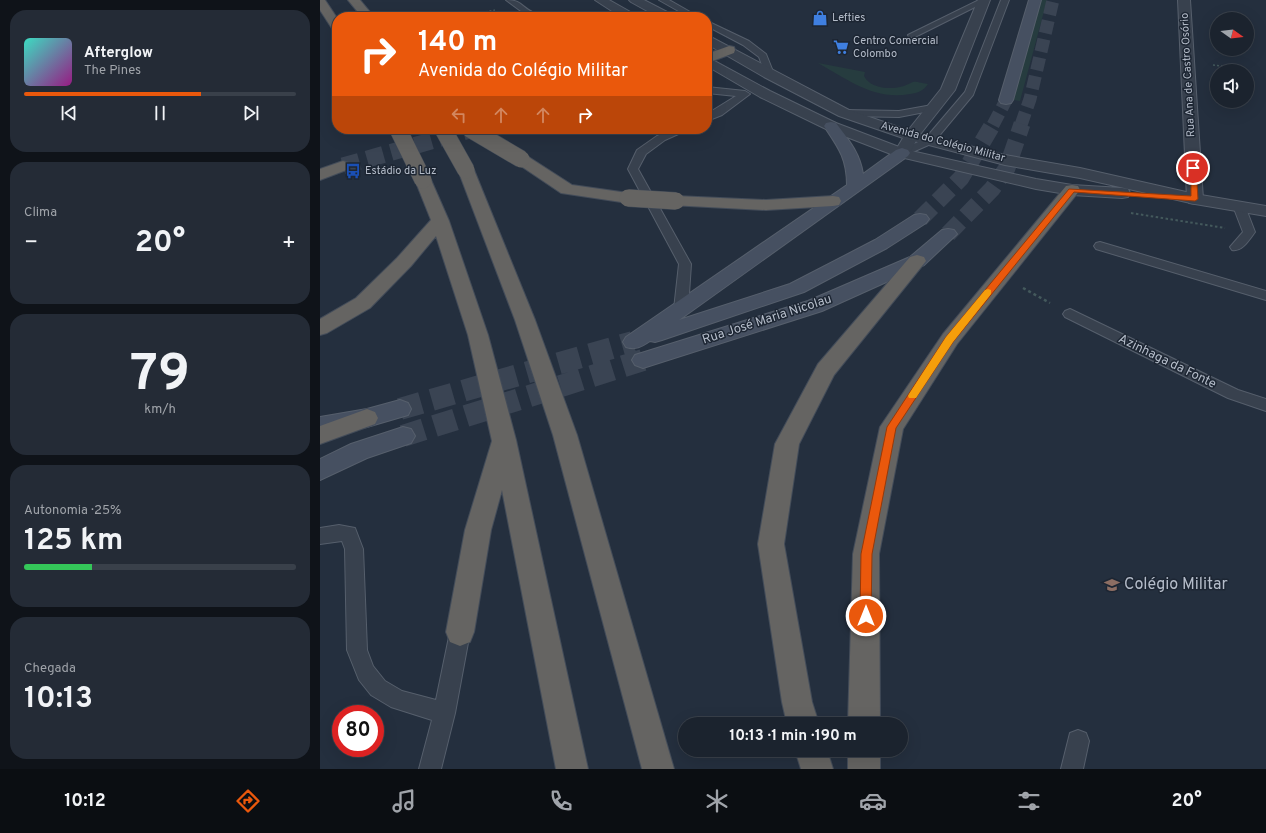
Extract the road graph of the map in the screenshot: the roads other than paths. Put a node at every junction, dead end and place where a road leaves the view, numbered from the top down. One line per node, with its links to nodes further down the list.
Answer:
1 (354, 0): 11 (highway)
2 (601, 0): 13 (street)
3 (635, 0): 14 (street)
4 (663, 0): 15 (lane)
5 (983, 0): 18 (lane); 28 (street)
6 (1005, 0): 37 (lane)
7 (1035, 0): 26 (main road)
8 (1184, 0): 43 (street, Rua Ana de Castro Osório)
9 (320, 2): 16 (highway)
10 (514, 3): 12 (lane)
11 (364, 12)
12 (527, 12)
13 (621, 12)
14 (658, 12)
15 (686, 12)
16 (332, 20)
17 (712, 26): 23 (lane)
18 (912, 35)
19 (712, 42): 20 (street, Avenida do Colégio Militar)
20 (729, 50): 21 (highway); 23 (street, Avenida do Colégio Militar)
21 (712, 58)
22 (712, 63): 31 (street, Avenida do Colégio Militar)
23 (769, 74): 29 (street, Avenida do Colégio Militar)
24 (712, 91): 25 (lane)
25 (745, 94): 27 (lane); 30 (lane)
26 (1006, 100)
27 (712, 105)
28 (932, 108): 29 (lane); 36 (street)
29 (844, 113): 36 (street, Avenida do Colégio Militar)
30 (712, 116)
31 (831, 126): 38 (street, Avenida do Colégio Militar); 41 (main road)
32 (400, 134): 48 (highway, bridge)
33 (446, 134): 76 (highway, bridge)
34 (478, 134): 44 (highway, bridge)
35 (670, 134): 54 (lane)
36 (911, 136): 37 (street, Avenida do Colégio Militar); 38 (street)
37 (930, 141): 38 (lane); 43 (street, Avenida do Colégio Militar)
38 (902, 153): 41 (main road); 42 (street, Avenida do Colégio Militar)
39 (343, 166): 40 (highway)
40 (320, 175)
41 (855, 187): 44 (main road)
42 (1072, 190): 43 (street, Avenida do Colégio Militar); 70 (highway)
43 (1195, 199): 45 (street, Avenida do Colégio Militar)
44 (833, 201): 54 (main road)
45 (1239, 206): 46 (street, Avenida do Colégio Militar); 51 (lane)
46 (1266, 211)
47 (920, 218): 54 (main road)
48 (440, 221): 56 (highway); 64 (highway)
49 (948, 234): 52 (main road, Rua José Maria Nicolau)
50 (1100, 246): 53 (lane)
51 (1236, 247)
52 (917, 261): 57 (main road, Rua José Maria Nicolau); 69 (highway)
53 (1266, 296)
54 (681, 309)
55 (1070, 314): 58 (lane, Azinhaga da Fonte)
56 (320, 328)
57 (643, 360)
58 (1266, 405)
59 (400, 409): 60 (main road)
60 (367, 418): 61 (main road); 62 (highway)
61 (320, 426)
62 (320, 435)
63 (403, 436): 65 (main road)
64 (504, 440): 67 (highway); 75 (highway)
65 (320, 470)
66 (320, 536): 68 (lane)
67 (460, 632): 68 (lane)
68 (444, 713): 74 (lane)
69 (801, 717)
70 (864, 717)
71 (1078, 741): 79 (lane)
72 (813, 757): 77 (highway)
73 (864, 757): 78 (highway)
74 (430, 769)
75 (572, 769)
76 (658, 769)
77 (817, 769)
78 (864, 769)
79 (1072, 769)

